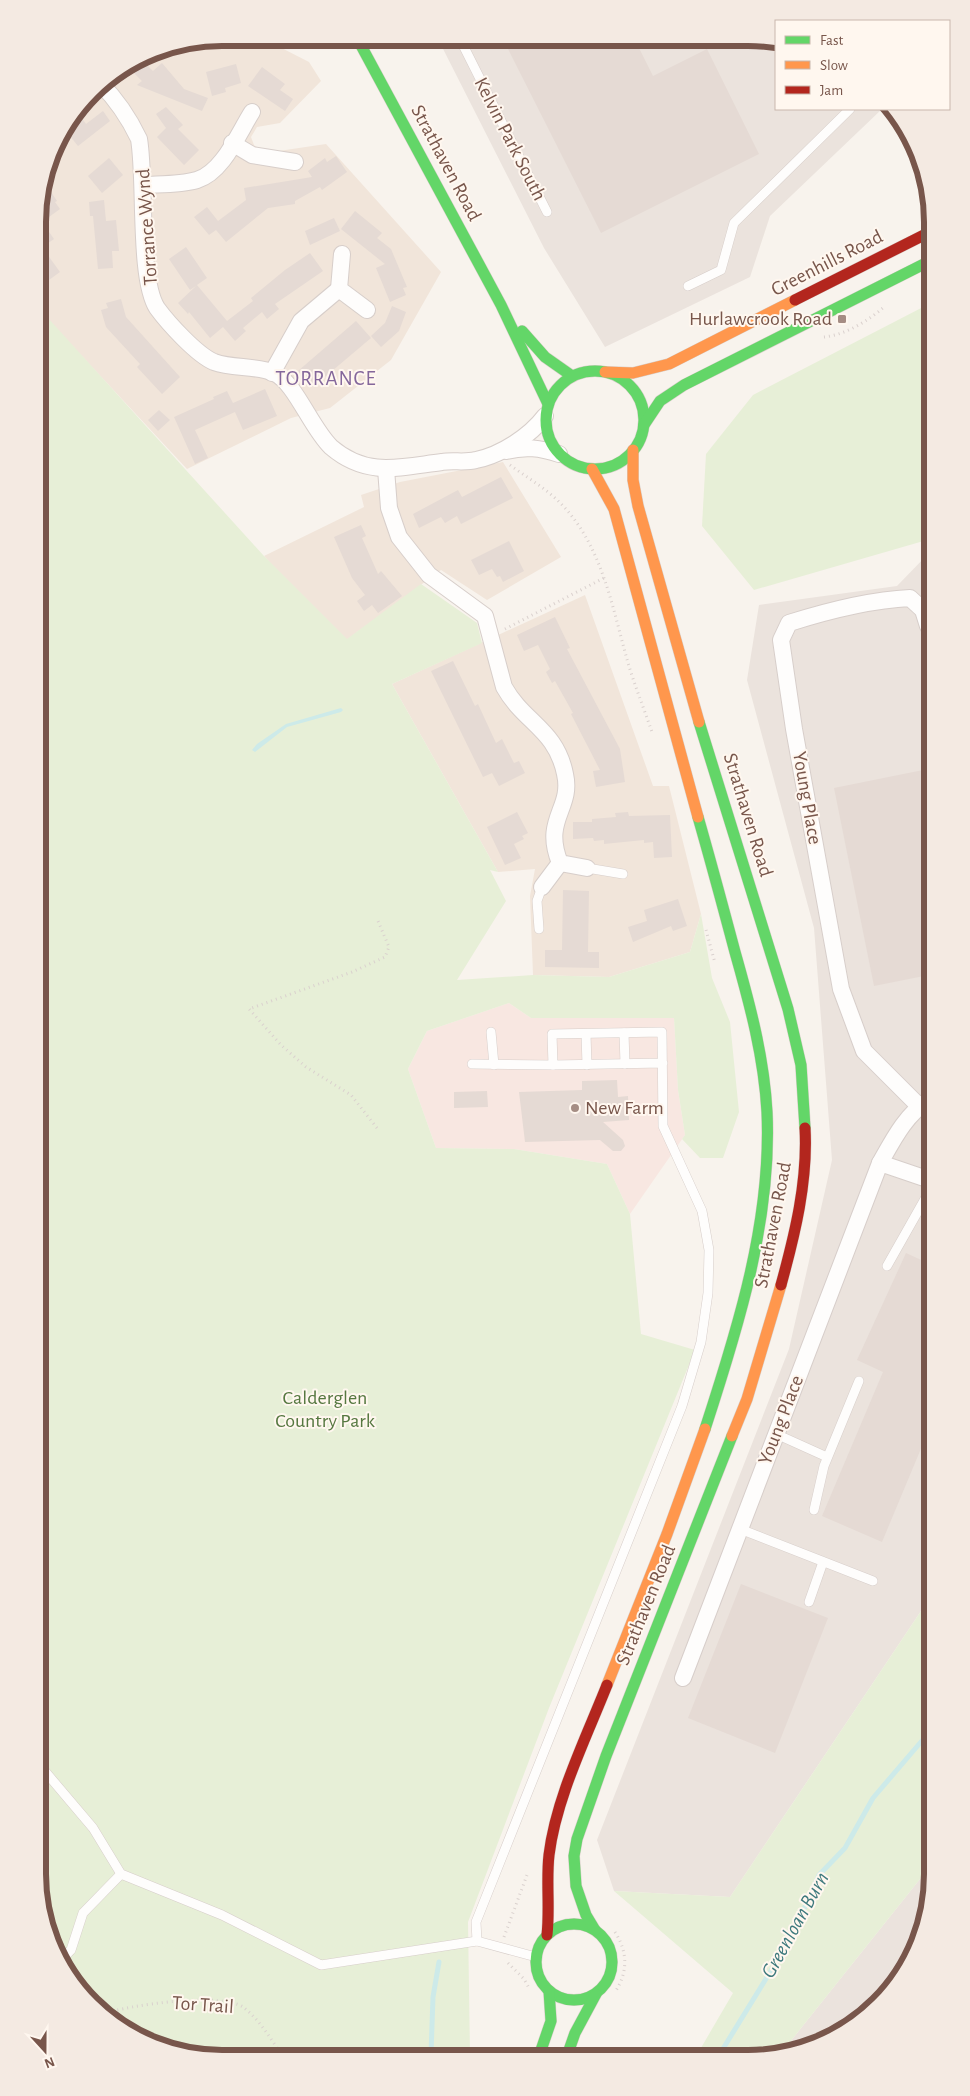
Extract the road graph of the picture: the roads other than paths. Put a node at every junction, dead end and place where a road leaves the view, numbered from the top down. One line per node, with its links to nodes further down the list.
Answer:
1 (362, 47): 15 (main road, Strathaven Road)
2 (464, 47): 9 (lane, Kelvin Park South)
3 (107, 90): 8 (street, Torrance Wynd)
4 (849, 110): 13 (lane)
5 (252, 112): 6 (street)
6 (232, 143): 7 (street); 8 (street)
7 (295, 162)
8 (143, 186): 17 (street, Torrance Wynd)
9 (547, 212)
10 (924, 235): 18 (main road, Greenhills Road)
11 (342, 254): 14 (street)
12 (924, 264): 21 (main road)
13 (688, 286)
14 (338, 289): 16 (street); 17 (street)
15 (501, 306): 19 (main road, Strathaven Road); 20 (main road, Strathaven Road)
16 (367, 310)
17 (272, 372): 25 (street)
18 (605, 372): 19 (main road); 21 (main road)
19 (572, 376): 20 (main road)
20 (546, 410): 23 (street); 24 (main road)
21 (644, 425): 22 (main road)
22 (633, 450): 26 (main road); 58 (main road, Strathaven Road)
23 (494, 453): 24 (street); 25 (street)
24 (559, 454): 26 (main road)
25 (386, 469): 28 (street)
26 (592, 469): 59 (main road, Strathaven Road)
27 (924, 612): 42 (street, Young Place)
28 (560, 863): 29 (street); 31 (street)
29 (587, 868): 30 (lane)
30 (623, 874)
31 (542, 887): 32 (lane)
32 (539, 929)
33 (491, 1032): 39 (lane)
34 (624, 1033): 35 (lane); 36 (lane); 38 (lane)
35 (586, 1034): 40 (lane); 41 (lane)
36 (663, 1063): 38 (lane); 60 (lane)
37 (472, 1064): 39 (lane)
38 (625, 1064): 41 (lane)
39 (494, 1065): 40 (lane)
40 (553, 1065): 41 (lane)
41 (587, 1065)
42 (924, 1103): 43 (street, Young Place)
43 (880, 1163): 44 (street); 48 (street, Young Place)
44 (923, 1178)
45 (923, 1202): 46 (lane)
46 (887, 1266)
47 (860, 1381): 49 (lane)
48 (776, 1434): 49 (lane); 51 (street, Young Place)
49 (827, 1457): 50 (lane)
50 (814, 1510)
51 (740, 1529): 52 (lane); 55 (street, Young Place)
52 (823, 1562): 53 (lane); 54 (lane)
53 (873, 1581)
54 (809, 1602)
55 (683, 1678)
56 (46, 1773): 57 (lane)
57 (121, 1874): 60 (lane); 61 (lane)
58 (595, 1930): 59 (main road); 64 (main road)
59 (548, 1935): 62 (main road)
60 (478, 1941): 62 (lane)
61 (66, 1955)
62 (536, 1957): 63 (main road)
63 (549, 1991): 64 (main road); 65 (main road)
64 (596, 1994): 66 (main road)
65 (541, 2050)
66 (569, 2050)

